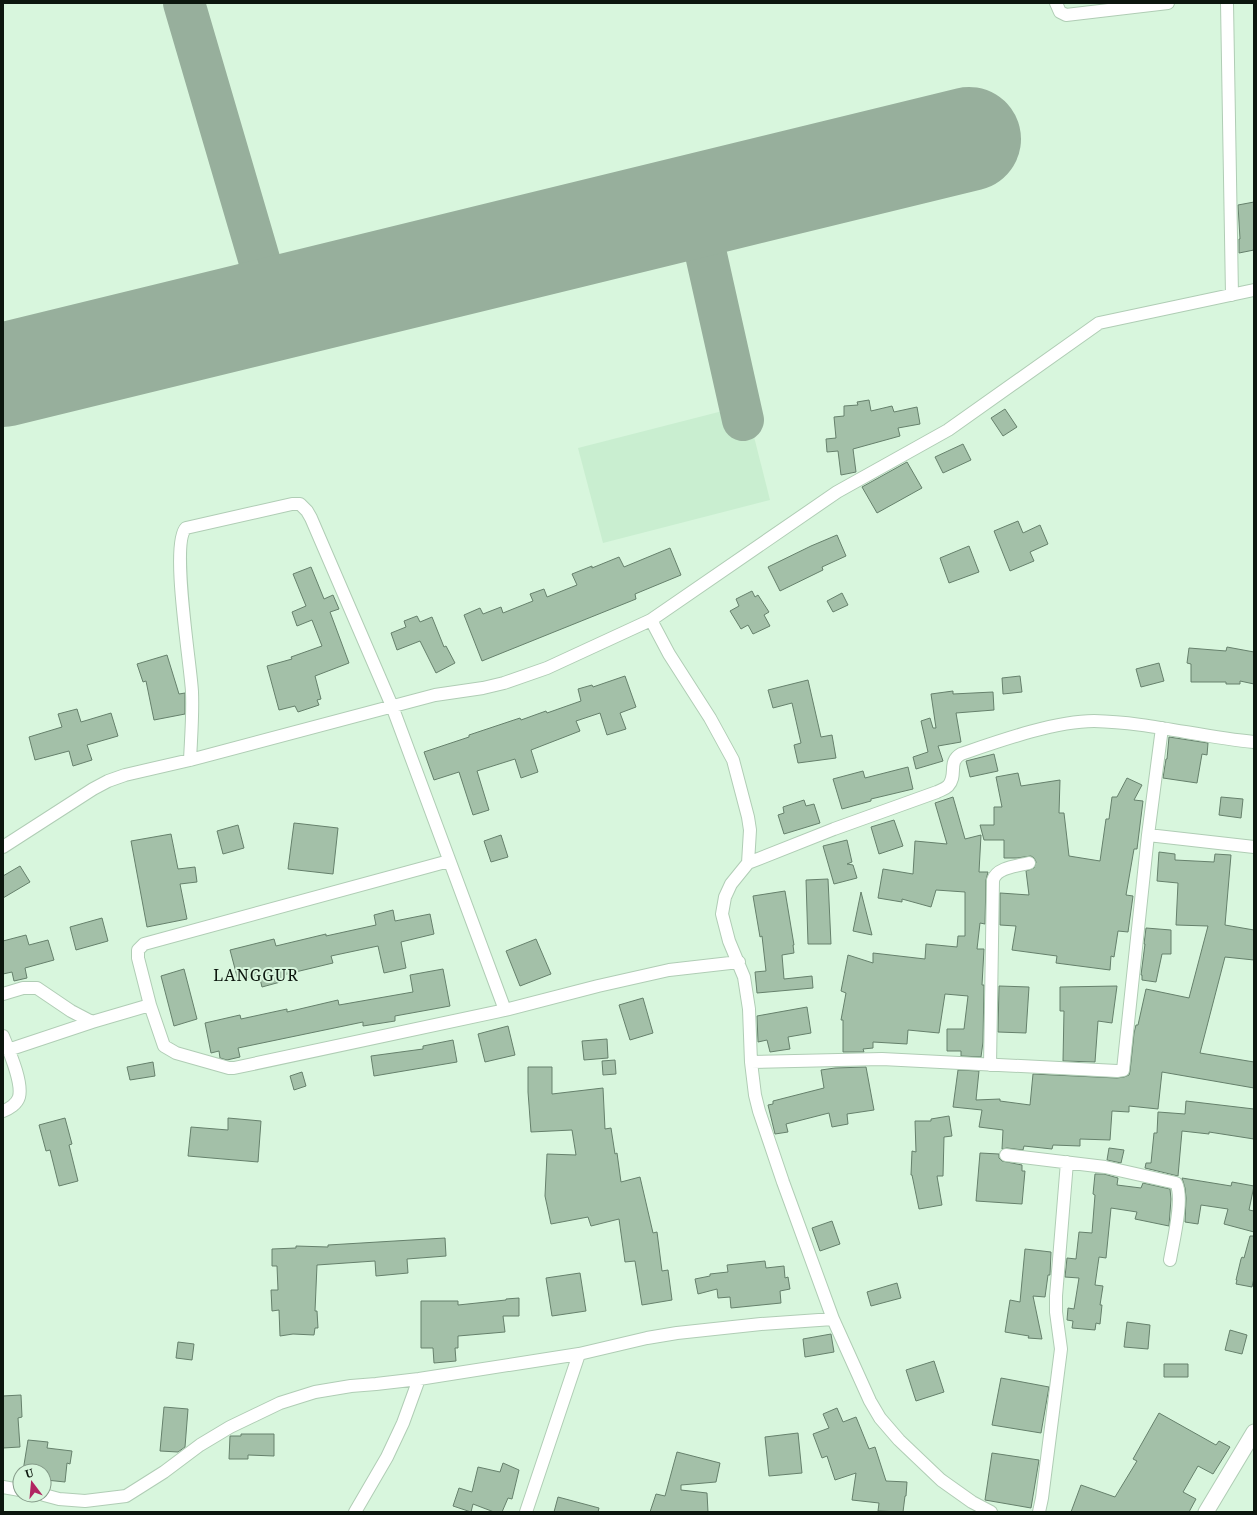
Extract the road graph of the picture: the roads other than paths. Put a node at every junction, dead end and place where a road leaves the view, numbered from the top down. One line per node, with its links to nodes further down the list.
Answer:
1 (1056, 3): 2 (street)
2 (1168, 3)
3 (1227, 3): 5 (street)
4 (1254, 290): 5 (street)
5 (1232, 295): 6 (street)
6 (651, 620): 7 (street); 15 (street)
7 (392, 706): 10 (street); 10 (street); 14 (street)
8 (1162, 728): 9 (street); 11 (street); 15 (street)
9 (1254, 742)
10 (190, 760): 12 (street)
11 (1148, 835): 13 (street); 25 (street)
12 (3, 847)
13 (1254, 847)
14 (449, 861): 19 (street); 20 (street)
15 (748, 863): 17 (street)
16 (1029, 863): 25 (street)
17 (739, 962): 20 (street); 24 (street)
18 (3, 994): 21 (street)
19 (150, 1005): 20 (street); 21 (street)
20 (505, 1010)
21 (92, 1022): 23 (street)
22 (3, 1036): 23 (street)
23 (8, 1050): 26 (street)
24 (751, 1062): 25 (street); 30 (street)
25 (990, 1065)
26 (3, 1111)
27 (1006, 1156): 28 (street)
28 (1067, 1162): 29 (street); 39 (street)
29 (1170, 1260)
30 (833, 1319): 31 (street); 38 (street)
31 (579, 1354): 32 (street); 37 (street)
32 (419, 1378): 35 (street); 36 (street)
33 (1254, 1432): 34 (street)
34 (1248, 1449): 40 (street)
35 (52, 1497)
36 (355, 1512)
37 (526, 1512)
38 (991, 1512)
39 (1039, 1512)
40 (1206, 1512)

